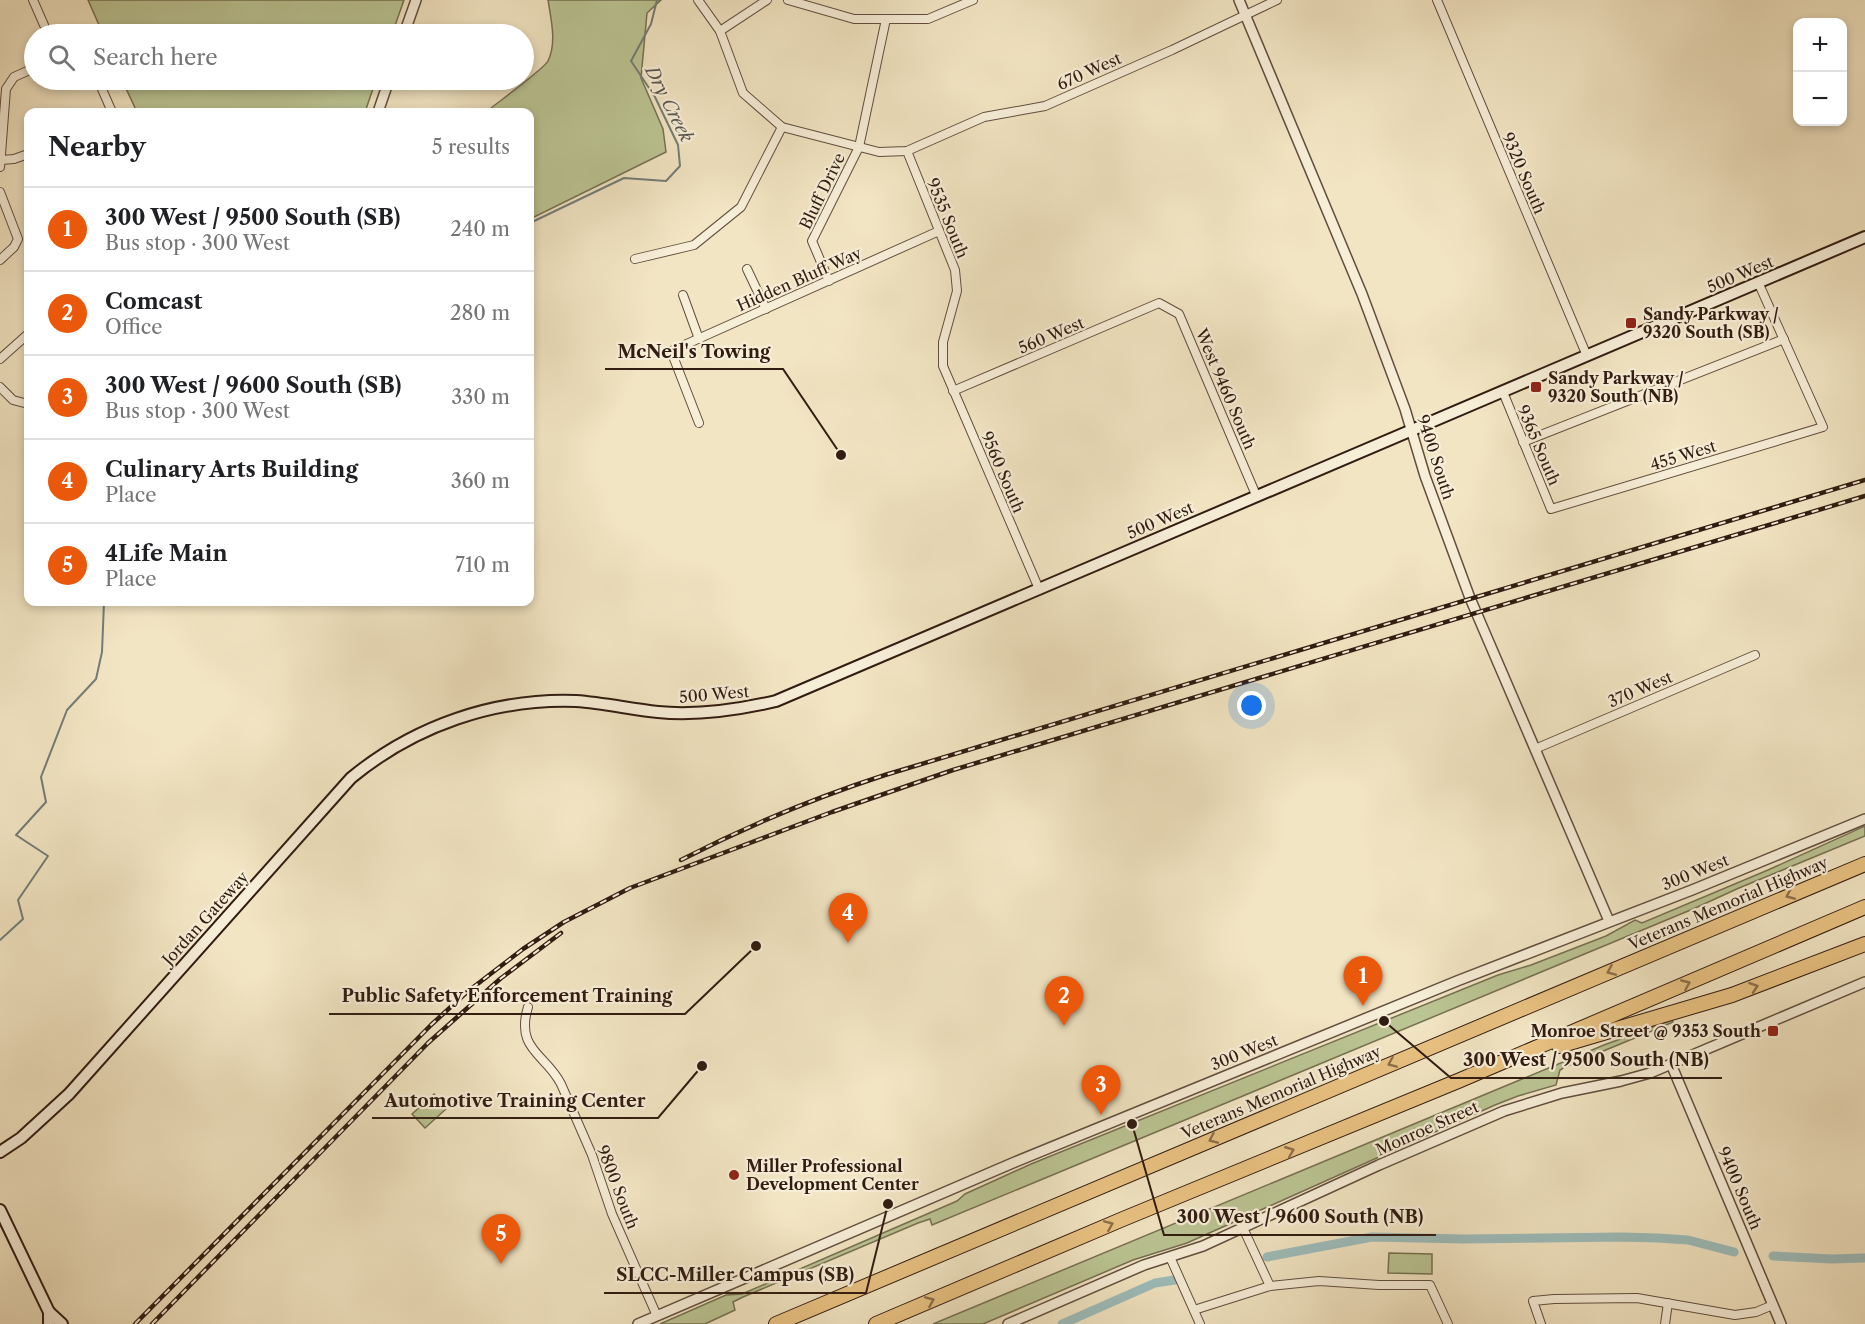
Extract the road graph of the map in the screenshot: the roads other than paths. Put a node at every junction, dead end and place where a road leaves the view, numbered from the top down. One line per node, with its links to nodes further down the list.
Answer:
1 (33, 0): 13 (street)
2 (416, 0): 14 (street)
3 (698, 0): 15 (street)
4 (767, 0): 15 (street)
5 (788, 0): 10 (street)
6 (973, 0): 12 (street)
7 (1239, 0): 11 (street, 9400 South)
8 (1277, 0): 11 (street, 670 West)
9 (1437, 0): 41 (street, 9320 South)
10 (809, 3): 12 (street)
11 (1246, 13): 23 (street, 670 West); 49 (street, 9400 South)
12 (886, 19): 22 (street, Bluff Drive)
13 (44, 24)
14 (408, 24)
15 (720, 31): 21 (street)
16 (24, 72): 25 (street)
17 (102, 90): 19 (street)
18 (386, 90): 20 (street)
19 (110, 108)
20 (379, 108)
21 (782, 127): 22 (street); 30 (street)
22 (859, 147): 23 (street); 33 (street, Bluff Drive)
23 (907, 151): 28 (street, 9535 South)
24 (24, 155): 25 (street)
25 (1, 160): 26 (street)
26 (0, 167)
27 (0, 192): 31 (street)
28 (939, 231): 33 (street, Hidden Bluff Way); 43 (street, 9535 South)
29 (1865, 237): 34 (main road, 500 West)
30 (635, 259)
31 (0, 260)
32 (747, 269): 37 (street)
33 (829, 281): 37 (street, Hidden Bluff Way)
34 (1758, 282): 40 (street); 41 (main road, 500 West)
35 (683, 295): 39 (street)
36 (1159, 303): 45 (street, 560 West); 51 (street, West 9460 South)
37 (766, 309): 39 (street, Hidden Bluff Way)
38 (24, 338): 42 (street)
39 (699, 339): 48 (street, Hidden Bluff Way)
40 (1784, 339): 50 (street); 52 (street, 455 West)
41 (1587, 356): 46 (main road, 500 West)
42 (0, 360)
43 (943, 366): 45 (street, 9560 South)
44 (0, 387): 47 (street)
45 (953, 391): 53 (street, 9560 South)
46 (1503, 392): 49 (main road, 500 West); 50 (street, 9365 South)
47 (24, 403)
48 (699, 423)
49 (1411, 431): 51 (main road, 500 West); 56 (street, 9400 South)
50 (1523, 442): 52 (street, 9365 South)
51 (1256, 495): 53 (main road, 500 West)
52 (1551, 509)
53 (1039, 589): 55 (main road, 500 West)
54 (1755, 655): 56 (street, 370 West)
55 (446, 722): 66 (main road, Jordan Gateway)
56 (1535, 749): 60 (street, 9400 South)
57 (1865, 819): 60 (street, 300 West)
58 (1865, 863): 80 (highway, Veterans Memorial Highway, one-way to 80)
59 (1865, 907): 65 (highway, one-way to 59)
60 (1609, 921): 75 (street, 300 West)
61 (1865, 944): 65 (highway, one-way to 61)
62 (1865, 982): 64 (street, Monroe Street)
63 (528, 1007): 75 (street, 9800 South)
64 (1671, 1065): 68 (street, Monroe Street); 72 (street, 9400 South)
65 (1458, 1082): 81 (highway, one-way to 65)
66 (0, 1152)
67 (0, 1210): 74 (main road)
68 (1243, 1228): 69 (street, Monroe Street); 70 (street)
69 (1170, 1257): 73 (street); 76 (street, Monroe Street)
70 (1270, 1286): 73 (street); 84 (street)
71 (1668, 1303): 72 (street); 85 (street); 86 (street)
72 (1773, 1305): 87 (street, 9400 South)
73 (1194, 1310): 83 (street)
74 (49, 1312): 77 (main road); 78 (main road)
75 (657, 1316): 79 (street, 300 West)
76 (1022, 1321): 82 (street, Monroe Street)
77 (49, 1324)
78 (62, 1324)
79 (638, 1324)
80 (776, 1324)
81 (876, 1324)
82 (1008, 1324)
83 (1200, 1324)
84 (1448, 1324)
85 (1541, 1324)
86 (1665, 1324)
87 (1781, 1324)

